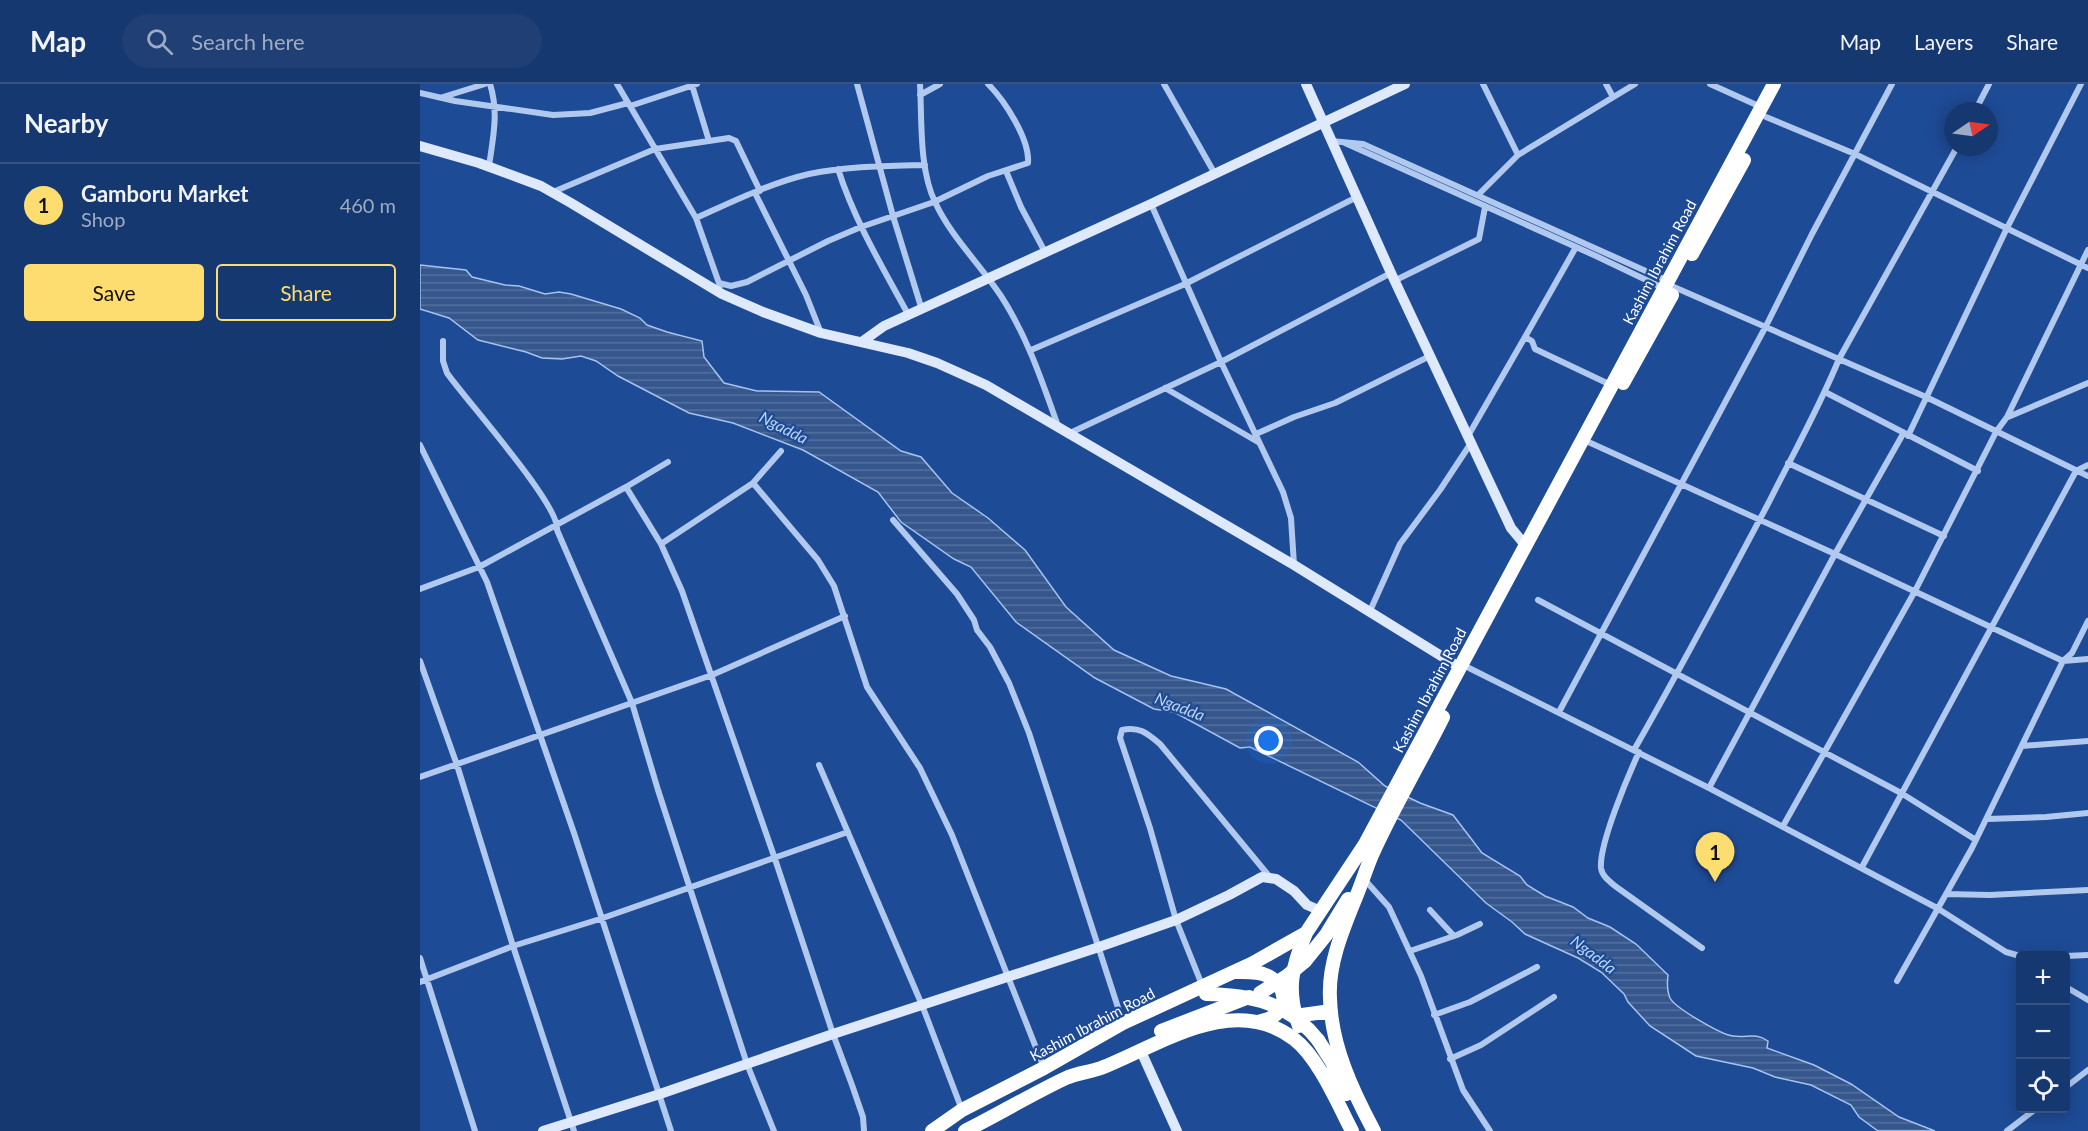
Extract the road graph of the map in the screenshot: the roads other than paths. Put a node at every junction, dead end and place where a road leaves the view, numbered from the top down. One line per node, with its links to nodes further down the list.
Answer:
1 (485, 84): 24 (street)
2 (490, 84): 27 (street)
3 (617, 84): 26 (street)
4 (857, 84): 37 (street)
5 (920, 84): 22 (street)
6 (940, 84): 22 (street)
7 (988, 84): 41 (street)
8 (1164, 84): 42 (street)
9 (1306, 84): 29 (street)
10 (1405, 84): 29 (street)
11 (1483, 84): 35 (street)
12 (1606, 84): 23 (street)
13 (1635, 84): 23 (street)
14 (1710, 84): 28 (street)
15 (1774, 84): 28 (highway, Kashim Ibrahim Road)
16 (1784, 84): 28 (highway, Kashim Ibrahim Road)
17 (1892, 84): 34 (street)
18 (1989, 84): 25 (street)
19 (2081, 84): 54 (street)
20 (694, 85): 26 (street); 30 (street)
21 (420, 93): 24 (street)
22 (920, 95): 38 (street)
23 (1613, 97): 35 (street)
24 (441, 98): 27 (street)
25 (1980, 102)
26 (629, 104): 27 (street); 33 (street)
27 (496, 107): 39 (street)
28 (1764, 112): 34 (street); 64 (highway, Kashim Ibrahim Road)
29 (1323, 122): 31 (street); 42 (street)
30 (709, 141): 33 (street); 44 (street)
31 (1337, 141): 46 (street); 47 (street); 50 (street)
32 (420, 146): 39 (street)
33 (655, 149): 43 (street); 52 (street)
34 (1855, 154): 45 (street); 68 (street)
35 (1518, 155): 46 (street)
36 (1952, 156): 45 (street)
37 (880, 165): 38 (street); 40 (street); 51 (street)
38 (925, 165): 48 (street)
39 (489, 166): 43 (street)
40 (838, 170): 44 (street); 53 (street)
41 (1006, 171): 48 (street); 57 (street)
42 (1215, 174): 49 (street)
43 (553, 192): 65 (street)
44 (758, 192): 52 (street); 58 (street)
45 (1934, 192): 54 (street); 75 (street)
46 (1478, 195): 64 (street)
47 (1357, 197): 61 (street); 63 (street)
48 (934, 202): 51 (street); 62 (street)
49 (1151, 204): 57 (street); 63 (street)
50 (1485, 207): 55 (street); 61 (street)
51 (893, 216): 53 (street); 66 (street)
52 (696, 218): 65 (street)
53 (861, 227): 58 (street); 67 (street)
54 (2007, 228): 59 (street); 81 (street)
55 (1576, 247): 64 (street); 70 (street)
56 (2088, 250): 59 (street)
57 (1045, 252): 62 (street)
58 (789, 260): 65 (street); 69 (street)
59 (2081, 264): 60 (street); 82 (street)
60 (2088, 268)
61 (1392, 277): 74 (street); 76 (street)
62 (989, 279): 66 (street); 73 (street)
63 (1185, 284): 73 (street); 76 (street)
64 (1669, 285): 68 (street); 78 (highway, Kashim Ibrahim Road); 89 (highway, Kashim Ibrahim Road)
65 (721, 289): 69 (street)
66 (922, 310): 67 (street)
67 (909, 316): 72 (street)
68 (1766, 326): 75 (street); 100 (street)
69 (821, 333): 72 (street)
70 (1525, 337): 78 (street); 88 (street)
71 (443, 341): 105 (street)
72 (863, 341): 83 (street)
73 (1031, 350): 83 (street)
74 (1430, 356): 86 (street); 88 (street)
75 (1839, 359): 80 (street); 81 (street)
76 (1221, 362): 79 (street); 86 (street)
77 (2088, 383): 82 (street)
78 (1611, 386): 89 (highway, Kashim Ibrahim Road)
79 (1165, 388): 85 (street); 90 (street)
80 (1825, 392): 87 (street); 94 (street)
81 (1926, 398): 84 (street); 87 (street)
82 (2007, 417): 84 (street)
83 (1058, 426): 85 (street)
84 (1996, 432): 96 (street); 97 (street)
85 (1070, 433): 110 (street)
86 (1256, 434): 90 (street)
87 (1906, 435): 96 (street); 102 (street)
88 (1469, 439): 108 (street); 115 (street)
89 (1587, 441): 100 (street); 108 (highway, Kashim Ibrahim Road); 123 (highway, Kashim Ibrahim Road)
90 (1260, 444): 110 (street)
91 (420, 445): 111 (street)
92 (781, 451): 99 (street)
93 (668, 462): 101 (street)
94 (1788, 463): 102 (street); 103 (street)
95 (2088, 465): 97 (street)
96 (1978, 471): 106 (street)
97 (2076, 471): 98 (street); 118 (street)
98 (2088, 476)
99 (753, 483): 107 (street); 116 (street)
100 (1681, 485): 103 (street); 119 (street)
101 (626, 487): 105 (street); 107 (street)
102 (1866, 499): 106 (street); 109 (street)
103 (1760, 519): 109 (street); 125 (street)
104 (892, 520): 161 (street)
105 (558, 524): 111 (street); 126 (street)
106 (1944, 536): 113 (street)
107 (662, 544): 124 (street)
108 (1526, 546): 123 (highway, Kashim Ibrahim Road)
109 (1835, 554): 113 (street); 128 (street)
110 (1294, 565): 115 (street)
111 (479, 567): 112 (street); 129 (street)
112 (420, 589)
113 (1916, 591): 118 (street); 133 (street)
114 (1538, 600): 119 (street)
115 (1370, 611): 123 (street)
116 (845, 616): 124 (street); 170 (street)
117 (2088, 621): 122 (street)
118 (1993, 628): 122 (street); 138 (street)
119 (1600, 633): 125 (street); 127 (street)
120 (2088, 659): 122 (street)
121 (420, 661): 134 (street)
122 (2063, 661): 131 (street)
123 (1464, 667): 127 (street); 144 (highway, Kashim Ibrahim Road)
124 (712, 675): 126 (street); 145 (street)
125 (1677, 675): 128 (street); 132 (street)
126 (632, 703): 129 (street); 149 (street)
127 (1559, 712): 132 (street)
128 (1750, 712): 133 (street); 137 (street)
129 (539, 735): 134 (street); 155 (street)
130 (2088, 741): 131 (street)
131 (2022, 746): 140 (street)
132 (1637, 751): 137 (street); 162 (street)
133 (1824, 752): 138 (street); 141 (street)
134 (457, 765): 136 (street); 160 (street)
135 (819, 765): 142 (street)
136 (420, 777)
137 (1709, 788): 141 (street)
138 (1901, 793): 143 (street); 146 (street)
139 (2088, 813): 140 (street)
140 (1987, 819): 143 (street)
141 (1783, 826): 146 (street)
142 (848, 832): 145 (street); 178 (street)
143 (1976, 840): 151 (street)
144 (1371, 849): 148 (highway, Kashim Ibrahim Road); 154 (highway, Kashim Ibrahim Road); 191 (highway, bridge)
145 (775, 859): 149 (street); 184 (street)
146 (1862, 867): 152 (street)
147 (1269, 877): 154 (street); 156 (street); 156 (street)
148 (1364, 878): 163 (street); 179 (highway, Kashim Ibrahim Road)
149 (689, 887): 155 (street); 188 (street)
150 (2088, 890): 151 (street)
151 (1946, 894): 152 (street)
152 (1938, 908): 164 (street); 172 (street)
153 (1430, 910): 159 (street)
154 (1322, 911): 158 (highway, Kashim Ibrahim Road)
155 (600, 919): 160 (street); 193 (street)
156 (1176, 920): 161 (street); 175 (street)
157 (1480, 924): 159 (street)
158 (1306, 933): 169 (highway, Kashim Ibrahim Road); 181 (highway)
159 (1454, 936): 163 (street)
160 (513, 946): 171 (street); 196 (street)
161 (1099, 947): 170 (street); 183 (street)
162 (1702, 948)
163 (1410, 951): 180 (street)
164 (2016, 955)
165 (2088, 955): 166 (street)
166 (2070, 956)
167 (420, 958): 171 (street)
168 (1537, 967): 180 (street)
169 (1231, 972): 175 (highway, Kashim Ibrahim Road); 182 (highway)
170 (1008, 977): 178 (street); 189 (street)
171 (428, 980): 173 (street); 197 (street)
172 (1897, 981)
173 (420, 982)
174 (2070, 989): 177 (street)
175 (1204, 990): 183 (highway, Kashim Ibrahim Road); 202 (highway); 206 (highway, bridge)
176 (1554, 997): 187 (street)
177 (2088, 1000)
178 (922, 1005): 184 (street); 194 (street)
179 (1331, 1011): 181 (highway); 207 (highway, Kashim Ibrahim Road)
180 (1434, 1015): 187 (street)
181 (1295, 1016): 186 (highway)
182 (1258, 1022): 185 (highway); 186 (highway)
183 (1123, 1023): 189 (highway, Kashim Ibrahim Road)
184 (833, 1034): 188 (street); 201 (street)
185 (1140, 1049): 191 (highway); 204 (street)
186 (1311, 1056): 205 (highway)
187 (1450, 1059): 208 (street)
188 (747, 1064): 193 (street); 200 (street)
189 (1044, 1068): 194 (highway, Kashim Ibrahim Road)
190 (2088, 1070): 192 (street)
191 (1068, 1078): 203 (highway)
192 (2070, 1084)
193 (660, 1094): 196 (street); 199 (street)
194 (962, 1110): 202 (highway, Kashim Ibrahim Road)
195 (2030, 1113): 209 (street)
196 (573, 1126): 198 (street)
197 (475, 1131)
198 (543, 1131)
199 (671, 1131)
200 (774, 1131)
201 (864, 1131)
202 (933, 1131)
203 (965, 1131)
204 (1177, 1131)
205 (1352, 1131)
206 (1363, 1131)
207 (1374, 1131)
208 (1490, 1131)
209 (2007, 1131)

